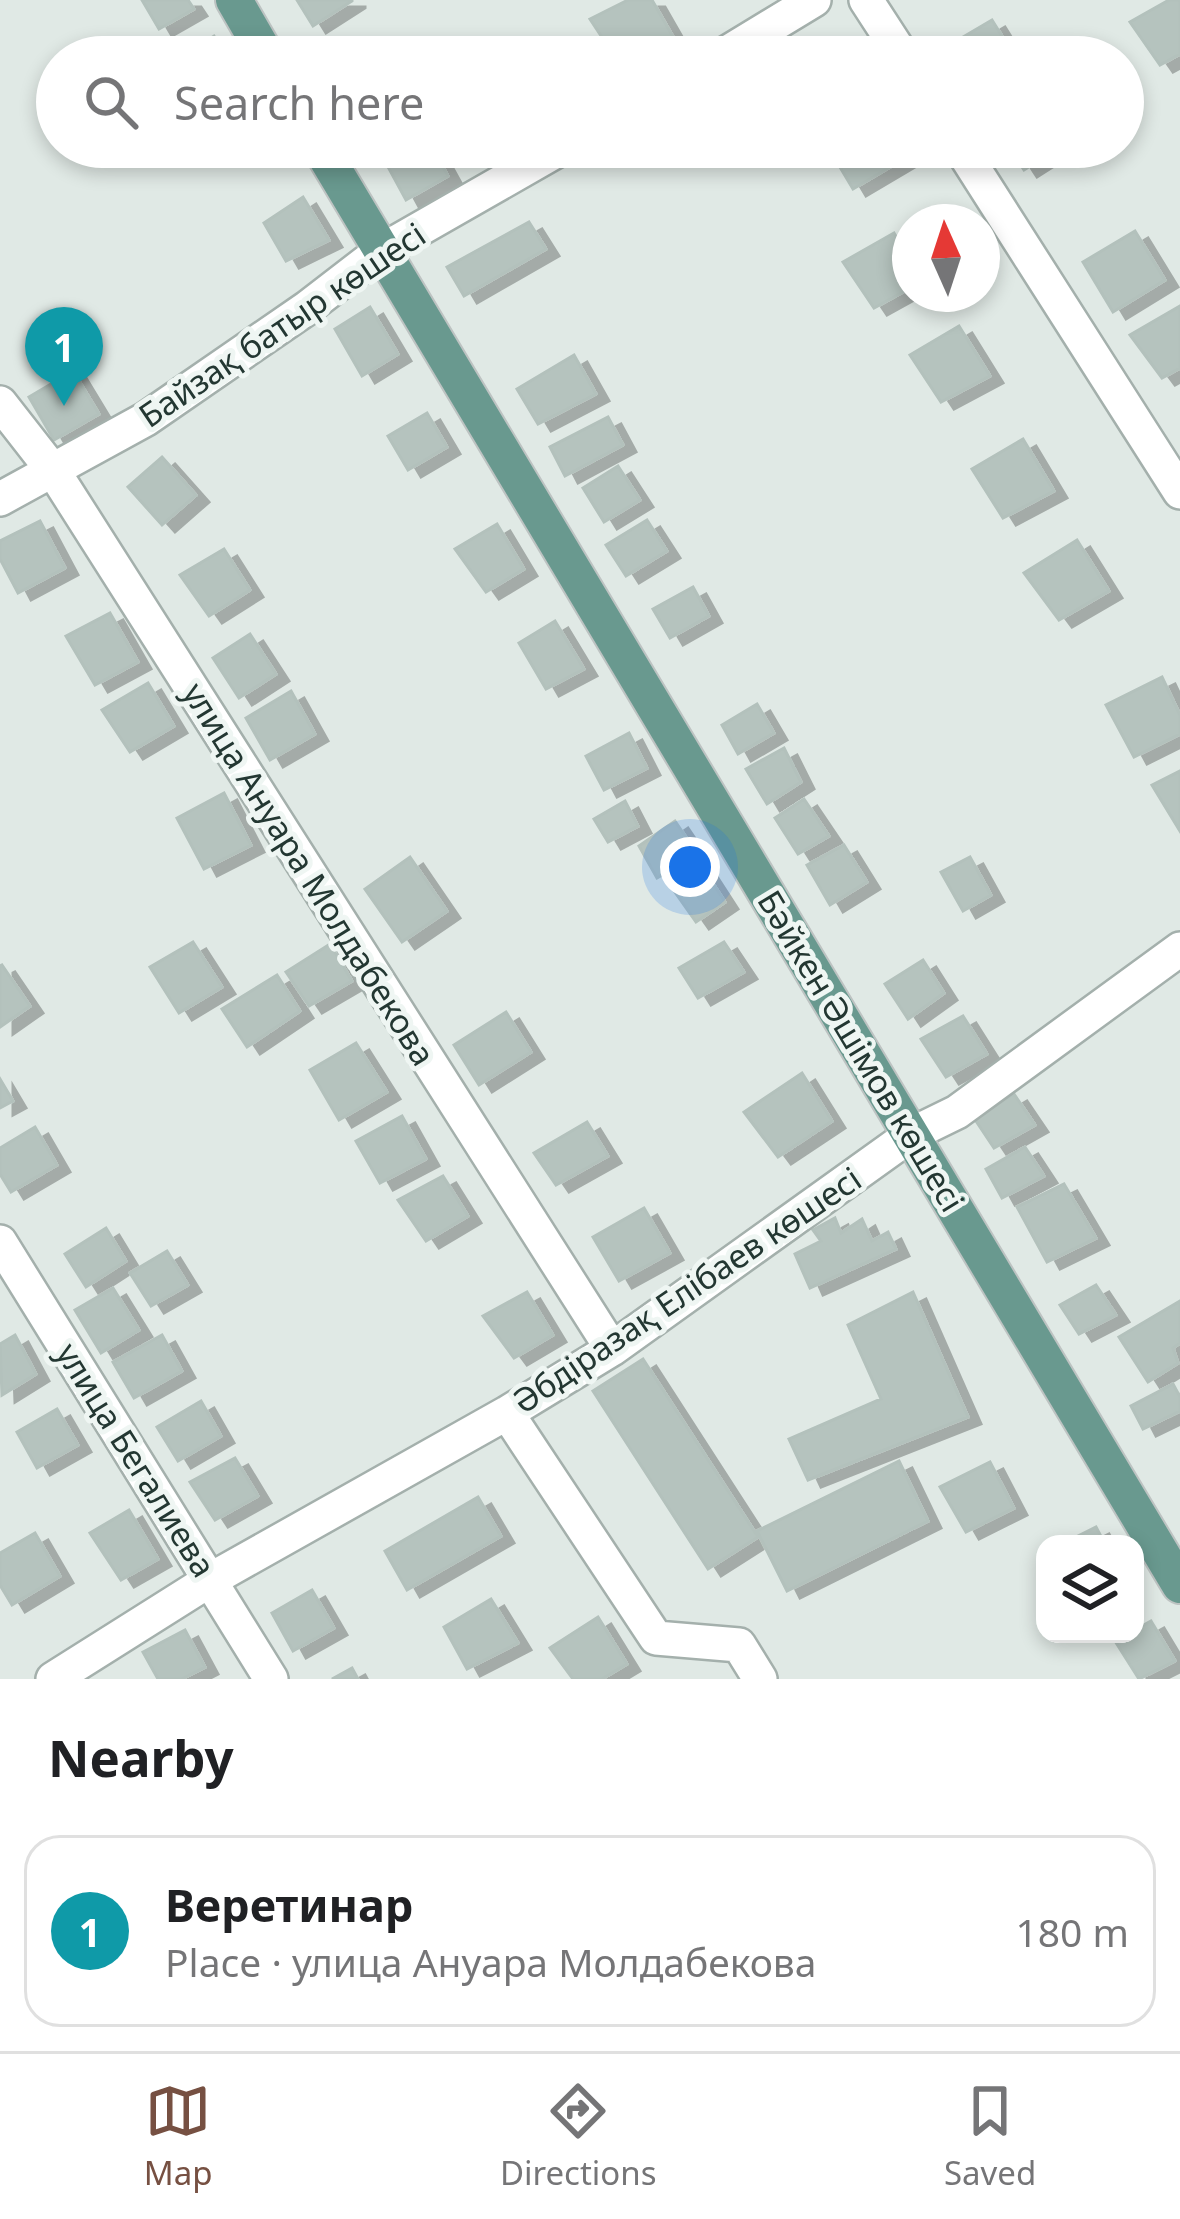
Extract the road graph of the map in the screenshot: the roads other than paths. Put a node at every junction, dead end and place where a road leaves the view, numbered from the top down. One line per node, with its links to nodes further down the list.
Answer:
1 (234, 0): 4 (main road)
2 (866, 0): 6 (street)
3 (795, 5): 5 (street)
4 (255, 36)
5 (750, 36)
6 (889, 36)
7 (332, 168): 10 (main road, Бәйкен Әшімов көшесі)
8 (526, 168): 10 (street, Байзақ батыр көшесі)
9 (973, 168): 13 (street)
10 (381, 251): 12 (street, Байзақ батыр көшесі); 16 (main road, Бәйкен Әшімов көшесі)
11 (0, 403): 12 (street, улица Ануара Молдабекова)
12 (53, 472): 14 (street, Байзақ батыр көшесі); 18 (street, улица Ануара Молдабекова)
13 (1180, 492)
14 (0, 499)
15 (1180, 949): 16 (street, Әбдіразақ Елібаев көшесі)
16 (912, 1135): 18 (street, Әбдіразақ Елібаев көшесі); 21 (main road, Бәйкен Әшімов көшесі)
17 (0, 1242): 20 (street, улица Бегалиева)
18 (612, 1349): 19 (street, Әбдіразақ Елібаев көшесі)
19 (507, 1413): 20 (street, Әбдіразақ Елібаев көшесі); 24 (street)
20 (210, 1580): 22 (street, Әбдіразақ Елібаев көшесі); 23 (street, улица Бегалиева)
21 (1180, 1585)
22 (53, 1679)
23 (271, 1679)
24 (760, 1679)

